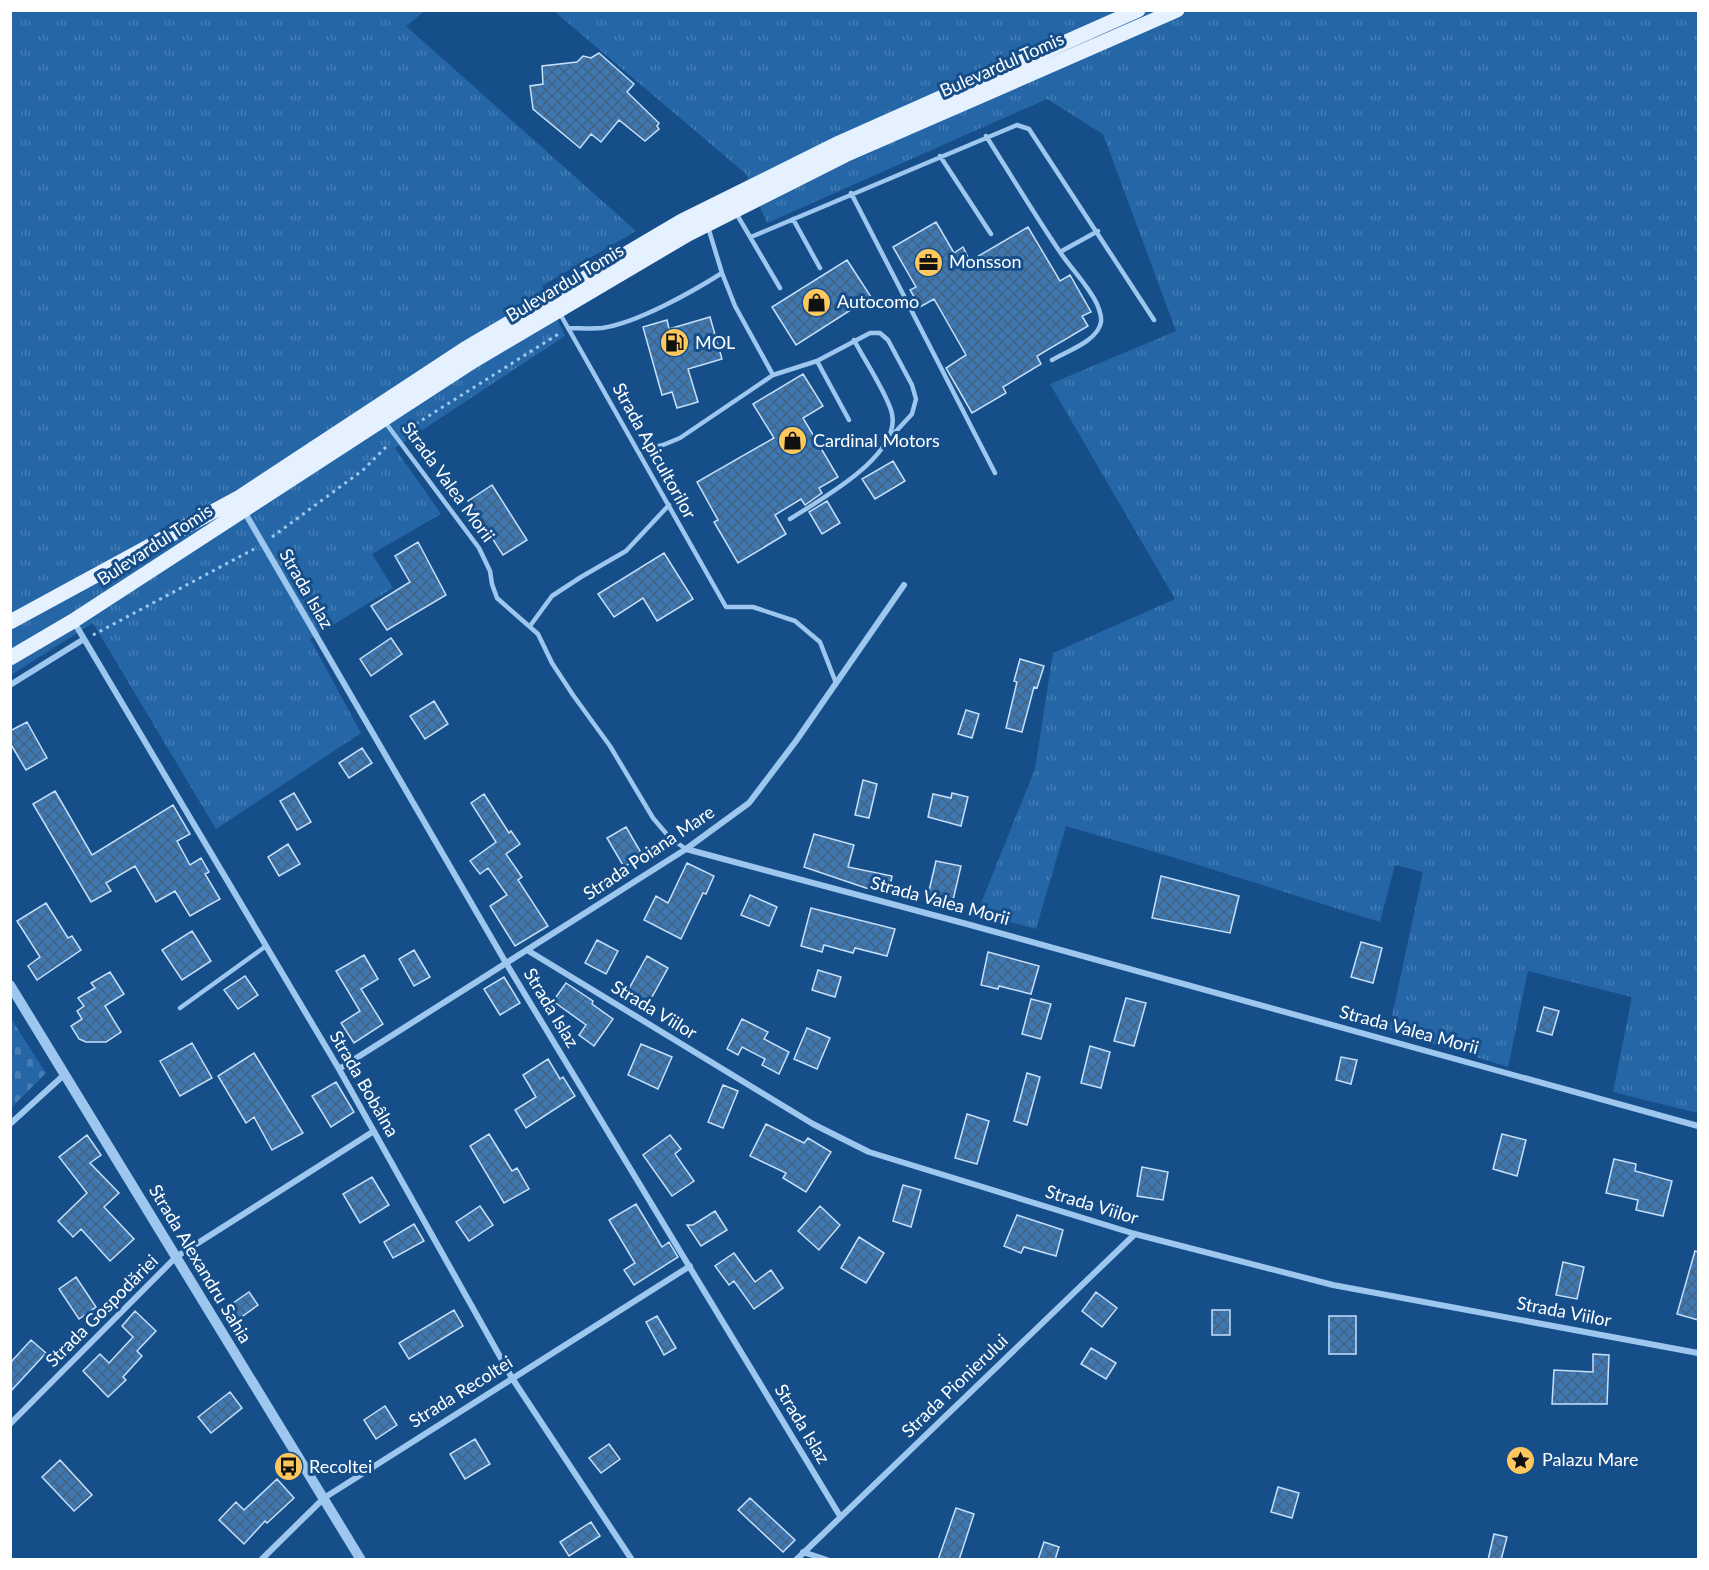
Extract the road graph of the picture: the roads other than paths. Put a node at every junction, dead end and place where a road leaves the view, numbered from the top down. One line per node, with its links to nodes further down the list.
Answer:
1 (1138, 10): 33 (main road, Bulevardul Tomis)
2 (1178, 10): 6 (main road, Bulevardul Tomis)
3 (986, 136): 4 (lane); 9 (lane); 12 (lane)
4 (940, 156): 5 (lane); 10 (lane)
5 (851, 193): 7 (lane); 27 (lane)
6 (734, 211): 8 (main road, Bulevardul Tomis); 11 (lane)
7 (793, 219): 11 (lane); 13 (lane)
8 (707, 225): 14 (lane); 16 (main road, Bulevardul Tomis)
9 (1098, 231): 12 (lane); 17 (lane)
10 (991, 234)
11 (751, 237): 15 (lane)
12 (1060, 252): 20 (lane)
13 (820, 268)
14 (722, 273): 18 (lane); 22 (lane)
15 (780, 288)
16 (558, 309): 18 (lane, Strada Apicultorilor); 23 (main road, Bulevardul Tomis)
17 (1154, 320)
18 (569, 328): 26 (lane, Strada Apicultorilor)
19 (854, 340): 21 (lane); 25 (lane); 25 (lane)
20 (1052, 360)
21 (817, 361): 22 (lane); 24 (lane)
22 (773, 375): 26 (lane)
23 (384, 420): 29 (main road, Bulevardul Tomis); 34 (lane, Strada Valea Morii)
24 (849, 420)
25 (887, 441): 30 (lane)
26 (638, 451): 28 (lane, Strada Apicultorilor)
27 (995, 473)
28 (669, 505): 34 (lane); 37 (lane, Strada Apicultorilor)
29 (244, 512): 32 (main road, Bulevardul Tomis); 42 (street, Strada Islaz)
30 (790, 519)
31 (904, 585): 37 (street, Strada Poiana Mare)
32 (73, 621): 35 (street, Strada Bobâlna); 36 (main road, Bulevardul Tomis)
33 (10, 622)
34 (530, 626): 39 (lane, Strada Valea Morii)
35 (84, 639): 38 (street); 40 (street, Strada Bobâlna)
36 (10, 658)
37 (836, 684): 39 (street, Strada Poiana Mare)
38 (10, 686)
39 (686, 849): 41 (street, Strada Poiana Mare); 48 (street, Strada Valea Morii)
40 (266, 946): 44 (lane); 45 (street, Strada Bobâlna)
41 (527, 950): 42 (street, Strada Poiana Mare); 50 (street, Strada Viilor)
42 (506, 963): 45 (street, Strada Poiana Mare); 52 (street, Strada Islaz)
43 (10, 985): 46 (street, Strada Alexandru Sahia)
44 (180, 1008)
45 (339, 1069): 49 (street, Strada Bobâlna)
46 (65, 1074): 47 (street); 51 (street, Strada Alexandru Sahia)
47 (10, 1124)
48 (1698, 1126)
49 (374, 1131): 51 (street, Strada Gospodăriei); 54 (street, Strada Bobâlna)
50 (1136, 1234): 53 (street, Strada Viilor); 57 (street, Strada Pionierului)
51 (176, 1257): 55 (street, Strada Gospodăriei); 56 (street, Strada Alexandru Sahia)
52 (690, 1266): 54 (street, Strada Recoltei); 57 (street, Strada Islaz)
53 (1698, 1353)
54 (512, 1378): 56 (street, Strada Recoltei); 61 (street, Strada Bobâlna)
55 (10, 1424)
56 (324, 1498): 59 (street, Strada Recoltei); 60 (street, Strada Alexandru Sahia)
57 (840, 1516): 58 (street, Strada Pionierului)
58 (803, 1552): 62 (street, Strada Pionierului); 63 (street)
59 (261, 1560)
60 (361, 1560)
61 (632, 1560)
62 (796, 1560)
63 (827, 1560)

